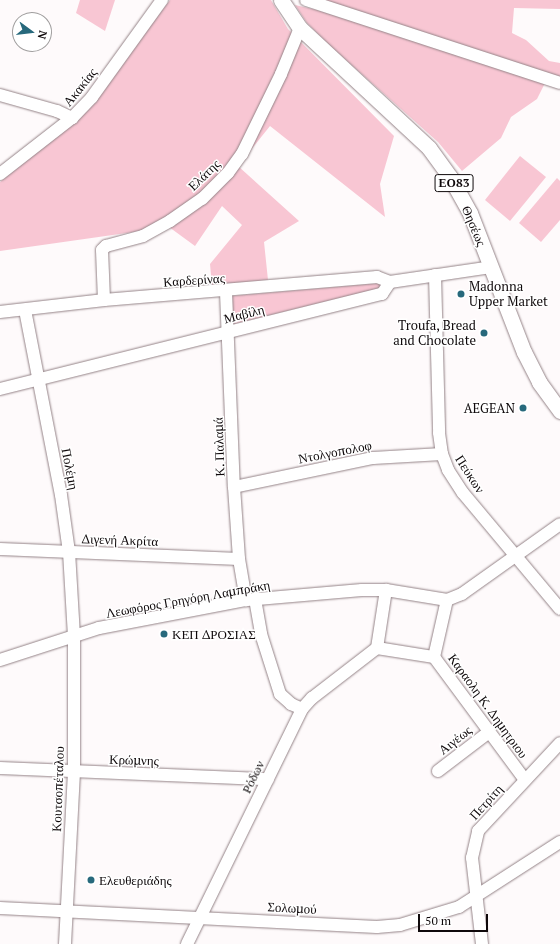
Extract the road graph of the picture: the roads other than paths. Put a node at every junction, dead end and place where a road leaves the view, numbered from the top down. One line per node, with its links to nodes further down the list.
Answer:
1 (162, 0): 7 (street, Ακακίας)
2 (281, 0): 4 (main road, Θησέως / ΕΟ83)
3 (306, 0): 5 (street)
4 (300, 28): 9 (main road, Θησέως / ΕΟ83); 13 (street, Ελάτης)
5 (560, 83)
6 (0, 95): 7 (street)
7 (72, 118): 8 (street, Ακακίας)
8 (0, 174)
9 (491, 267): 10 (street); 19 (main road, Θησέως / ΕΟ83)
10 (434, 275): 11 (street); 20 (street, Πεύκων)
11 (390, 282): 12 (street, Καρδερίνας); 16 (street, Μαβίλη)
12 (226, 292): 13 (street, Καρδερίνας); 16 (street, Κ. Παλαμά)
13 (104, 300): 14 (street, Καρδερίνας)
14 (25, 310): 15 (street, Καρδερίνας); 17 (street, Πολέμη)
15 (0, 312)
16 (228, 332): 17 (street, Μαβίλη); 21 (street, Κ. Παλαμά)
17 (37, 379): 18 (street, Μαβίλη); 24 (street, Πολέμη)
18 (0, 389)
19 (560, 412)
20 (442, 454): 21 (street, Ντολγοπολοφ); 25 (street, Πεύκων)
21 (234, 487): 26 (street, Κ. Παλαμά)
22 (560, 524): 25 (street)
23 (0, 549): 24 (street, Διγενή Ακρίτα)
24 (69, 552): 26 (street, Διγενή Ακρίτα); 31 (street, Πολέμη)
25 (517, 555): 29 (street); 30 (street, Πεύκων)
26 (240, 559): 28 (street, Κ. Παλαμά)
27 (386, 590): 28 (street, Λεωφόρος Γρηγόρη Λαμπράκη); 29 (street, Λεωφόρος Γρηγόρη Λαμπράκη); 32 (street)
28 (250, 600): 31 (street, Λεωφόρος Γρηγόρη Λαμπράκη); 35 (street, Κ. Παλαμά)
29 (448, 600): 33 (street)
30 (560, 609)
31 (74, 635): 34 (street, Λεωφόρος Γρηγόρη Λαμπράκη); 40 (street, Κουτσοπέταλου)
32 (377, 648): 33 (street, Καραολη Κ. Δημητριου); 35 (street, Ρόδων)
33 (434, 657): 36 (street, Καραολη Κ. Δημητριου)
34 (0, 660)
35 (302, 709): 41 (street, Ρόδων)
36 (489, 732): 39 (street, Αιγέως); 42 (street, Καραολη Κ. Δημητριου)
37 (560, 744): 42 (street, Πετρίτη)
38 (0, 768): 40 (street, Κρώμνης)
39 (438, 771)
40 (74, 772): 41 (street, Κρώμνης); 46 (street, Κουτσοπέταλου)
41 (268, 779): 47 (street, Ρόδων)
42 (525, 780): 44 (street, Πετρίτη)
43 (560, 842): 44 (street, Σολωμού)
44 (476, 898): 47 (street, Σολωμού); 50 (street, Πετρίτη)
45 (0, 908): 46 (street, Σολωμού)
46 (66, 911): 47 (street, Σολωμού); 48 (street, Κουτσοπέταλου)
47 (200, 918): 49 (street, Ρόδων)
48 (65, 944)
49 (187, 944)
50 (482, 944)

